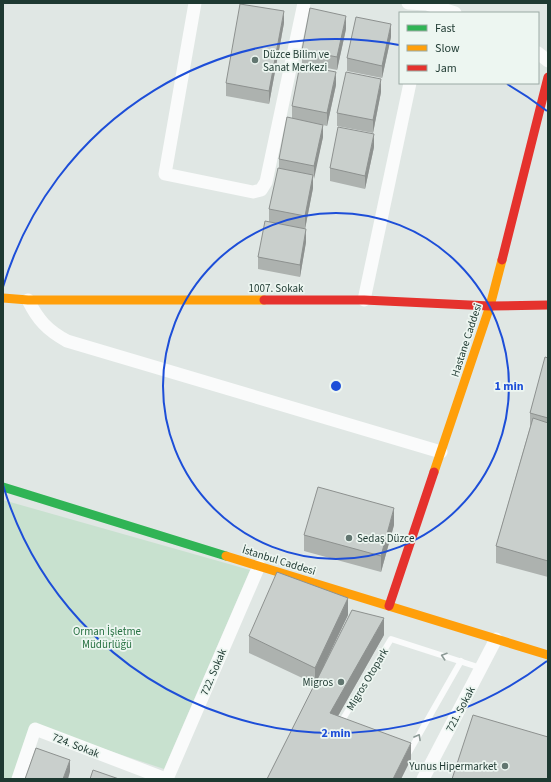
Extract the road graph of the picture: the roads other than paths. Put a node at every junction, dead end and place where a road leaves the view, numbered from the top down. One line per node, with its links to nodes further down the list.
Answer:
1 (195, 3): 2 (street)
2 (304, 3)
3 (408, 3): 4 (street)
4 (426, 9): 5 (street)
5 (448, 12)
6 (539, 54): 7 (street)
7 (548, 61)
8 (548, 77): 13 (street, Hastane Caddesi)
9 (410, 84): 12 (street)
10 (3, 298): 11 (street, 1007. Sokak)
11 (28, 300): 12 (street, 1007. Sokak); 15 (street)
12 (364, 300): 13 (street, 1007. Sokak)
13 (490, 306): 14 (street, 1007. Sokak); 15 (street, Hastane Caddesi)
14 (548, 306)
15 (441, 452): 18 (street, Hastane Caddesi)
16 (3, 487): 17 (street, İstanbul Caddesi)
17 (259, 566): 18 (street, İstanbul Caddesi); 26 (street, 722. Sokak)
18 (389, 606): 19 (street, İstanbul Caddesi)
19 (496, 639): 20 (street, İstanbul Caddesi); 22 (street, 721. Sokak)
20 (548, 654)
21 (461, 661): 22 (lane, Migros Otopark); 23 (lane, Migros Otopark, one-way to 23); 24 (lane, one-way to 21)
22 (481, 668): 27 (street, 721. Sokak)
23 (344, 731)
24 (401, 752)
25 (18, 779): 26 (street, 724. Sokak)
26 (167, 779)
27 (423, 779)

